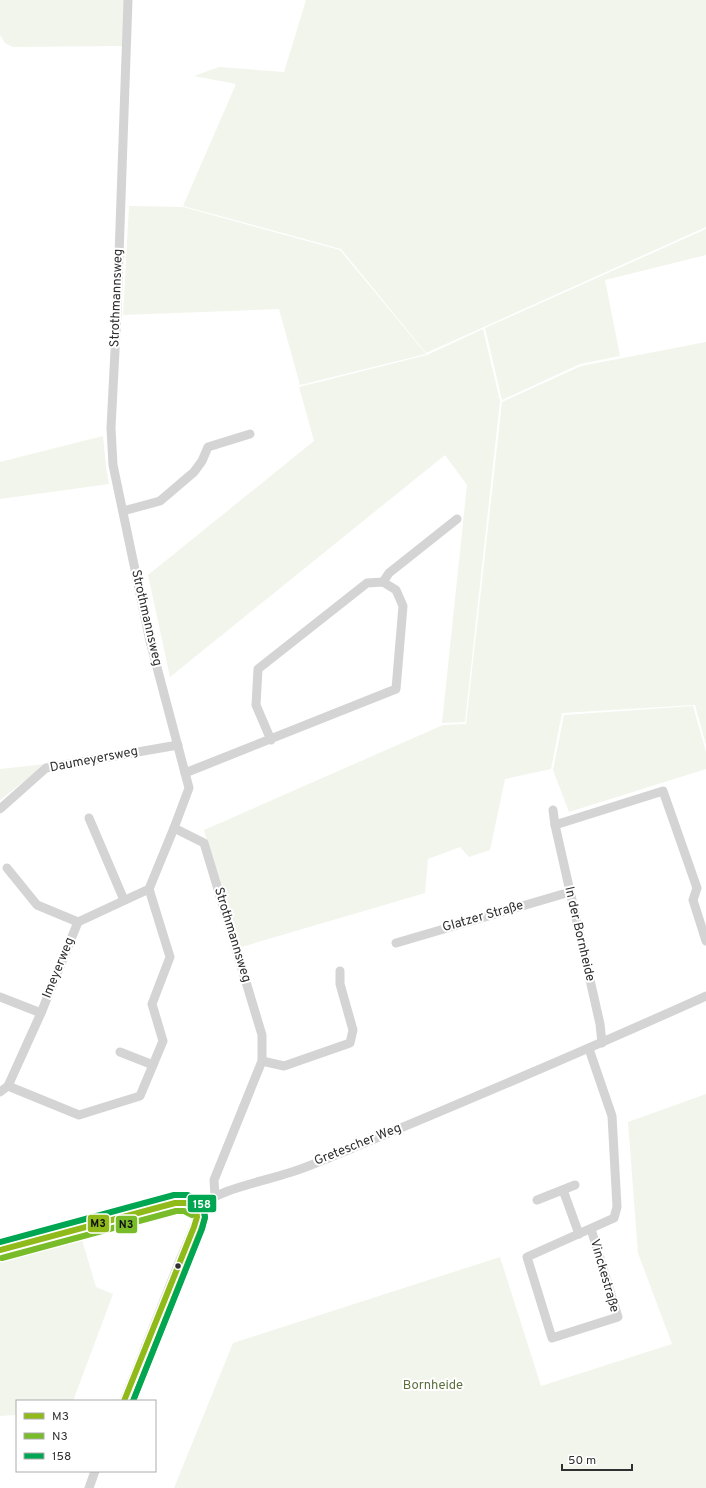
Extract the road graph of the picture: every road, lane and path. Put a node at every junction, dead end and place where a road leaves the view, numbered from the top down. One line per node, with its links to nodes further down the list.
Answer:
1 (128, 0): 3 (street, Strothmannsweg)
2 (250, 434): 3 (street)
3 (123, 511): 7 (street, Strothmannsweg)
4 (457, 519): 5 (street)
5 (383, 582): 6 (street); 6 (street)
6 (271, 740): 8 (street)
7 (178, 745): 8 (street, Strothmannsweg); 9 (street, Daumeyersweg)
8 (185, 774): 13 (street, Strothmannsweg)
9 (0, 809)
10 (553, 810): 12 (street, In der Bornheide)
11 (89, 818): 17 (street)
12 (555, 825): 16 (street, In der Bornheide); 19 (street)
13 (174, 828): 15 (street); 28 (street, Strothmannsweg)
14 (7, 868): 18 (street, Imeyerweg)
15 (149, 889): 17 (street, Imeyerweg); 29 (street)
16 (570, 892): 20 (street, Glatzer Straße); 25 (street, In der Bornheide)
17 (124, 900): 18 (street, Imeyerweg)
18 (78, 922): 24 (street, Imeyerweg)
19 (706, 941)
20 (396, 943)
21 (340, 971): 28 (street)
22 (706, 996): 25 (street, Gretescher Weg)
23 (0, 997): 24 (street, Imeyerweg)
24 (41, 1014): 30 (street, Imeyerweg)
25 (602, 1043): 26 (street, Gretescher Weg)
26 (589, 1049): 34 (street, Gretescher Weg); 37 (street, Vinckestraße)
27 (120, 1052): 29 (street)
28 (262, 1061): 34 (street, Strothmannsweg)
29 (153, 1065): 30 (street)
30 (8, 1086): 31 (street, Imeyerweg)
31 (0, 1092)
32 (575, 1185): 33 (street)
33 (562, 1190): 35 (street); 38 (street)
34 (215, 1196): 36 (street, Gretescher Weg)
35 (537, 1200)
36 (196, 1208): 39 (street); 40 (street)
37 (591, 1229): 38 (street, Vinckestraße); 38 (street, Vinckestraße)
38 (579, 1234)
39 (0, 1250)
40 (124, 1400)
41 (95, 1472): 42 (street)
42 (89, 1488)

